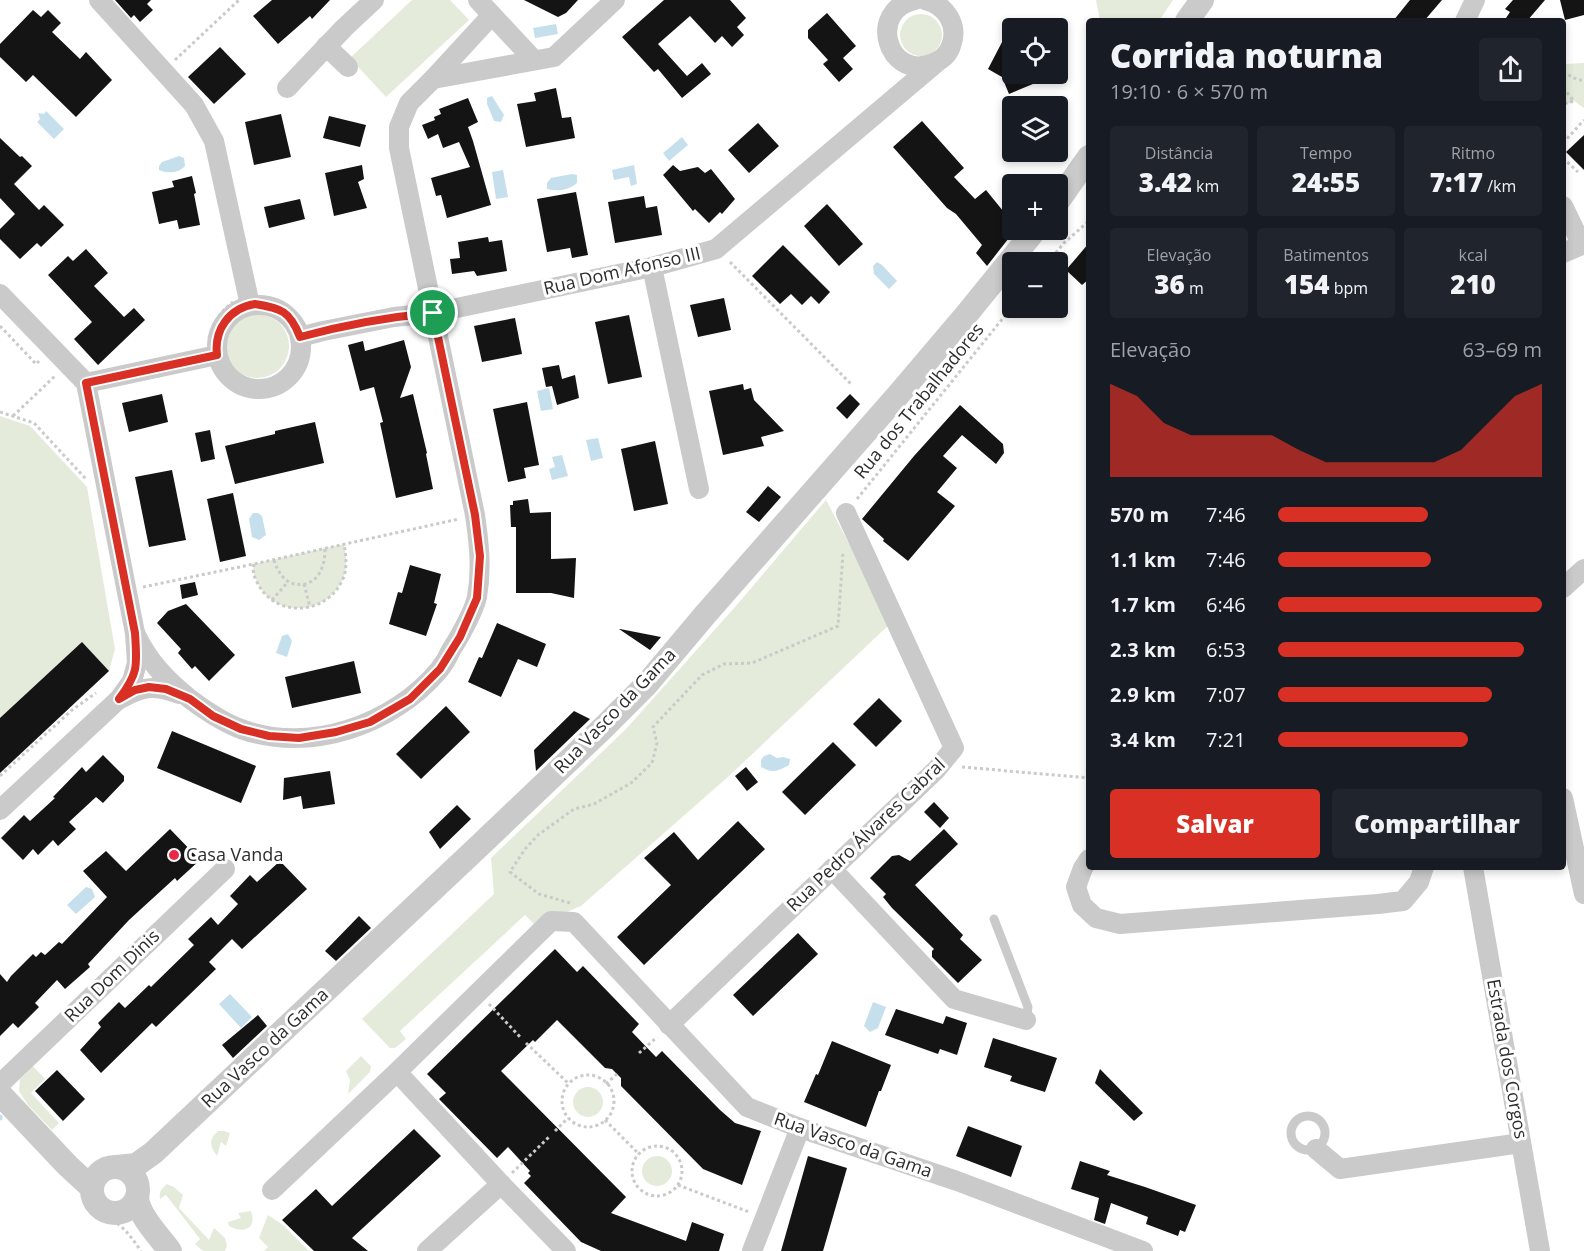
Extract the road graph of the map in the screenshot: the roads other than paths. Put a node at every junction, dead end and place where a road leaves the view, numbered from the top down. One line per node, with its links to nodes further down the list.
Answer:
1 (99, 0): 28 (street)
2 (375, 0): 12 (street)
3 (478, 0): 9 (street)
4 (915, 0): 14 (street)
5 (925, 0): 15 (street, Rua Dom Afonso III)
6 (1202, 0): 10 (street)
7 (1475, 0): 11 (street)
8 (614, 1): 13 (street)
9 (492, 15): 13 (street); 17 (street)
10 (1189, 18)
11 (1466, 18)
12 (326, 46): 16 (street); 18 (street)
13 (534, 60): 17 (street)
14 (904, 63): 15 (street); 19 (street)
15 (936, 63): 19 (street, Rua Dom Afonso III)
16 (348, 67)
17 (433, 79): 29 (street)
18 (287, 88)
19 (894, 99): 26 (street, Rua Dom Afonso III)
20 (1086, 161): 21 (street)
21 (1068, 187)
22 (1566, 212): 24 (street)
23 (1027, 240): 57 (street, Rua Vasco da Gama)
24 (1583, 245): 25 (street)
25 (1566, 252)
26 (652, 267): 29 (street, Rua Dom Afonso III); 33 (street)
27 (0, 294): 32 (street)
28 (243, 300): 30 (street); 31 (street)
29 (433, 313): 30 (street, Rua Dom Afonso III); 39 (street)
30 (300, 337): 31 (street)
31 (212, 349): 32 (street)
32 (86, 383): 37 (street)
33 (699, 489)
34 (846, 513): 44 (street, Rua Pedro Álvares Cabral)
35 (1584, 570): 36 (street)
36 (1566, 585)
37 (135, 633): 38 (street); 39 (street)
38 (119, 699): 39 (street); 40 (street)
39 (190, 699)
40 (0, 810)
41 (1566, 812): 47 (street)
42 (1086, 864): 45 (street)
43 (225, 869): 52 (street, Rua Dom Dinis)
44 (832, 869): 49 (street); 50 (street, Rua Pedro Álvares Cabral)
45 (1423, 870)
46 (1474, 870): 55 (street, Estrada dos Corgos)
47 (1584, 894)
48 (994, 919): 49 (lane)
49 (1026, 1020)
50 (669, 1025): 51 (street, Rua Vasco da Gama); 54 (street, Rua Vasco da Gama)
51 (397, 1072): 59 (street); 60 (street, Rua Vasco da Gama)
52 (0, 1084)
53 (0, 1094): 58 (street)
54 (800, 1128): 63 (street, Rua Vasco da Gama); 68 (street)
55 (1521, 1143): 56 (street); 69 (street, Estrada dos Corgos)
56 (1316, 1149)
57 (153, 1153): 58 (street); 61 (street)
58 (105, 1175): 61 (street); 62 (street)
59 (501, 1184): 66 (street); 67 (street)
60 (272, 1190)
61 (138, 1194): 62 (street); 65 (street)
62 (112, 1214): 64 (street)
63 (1136, 1250)
64 (152, 1251)
65 (170, 1251)
66 (427, 1251)
67 (566, 1251)
68 (752, 1251)
69 (1540, 1251)

